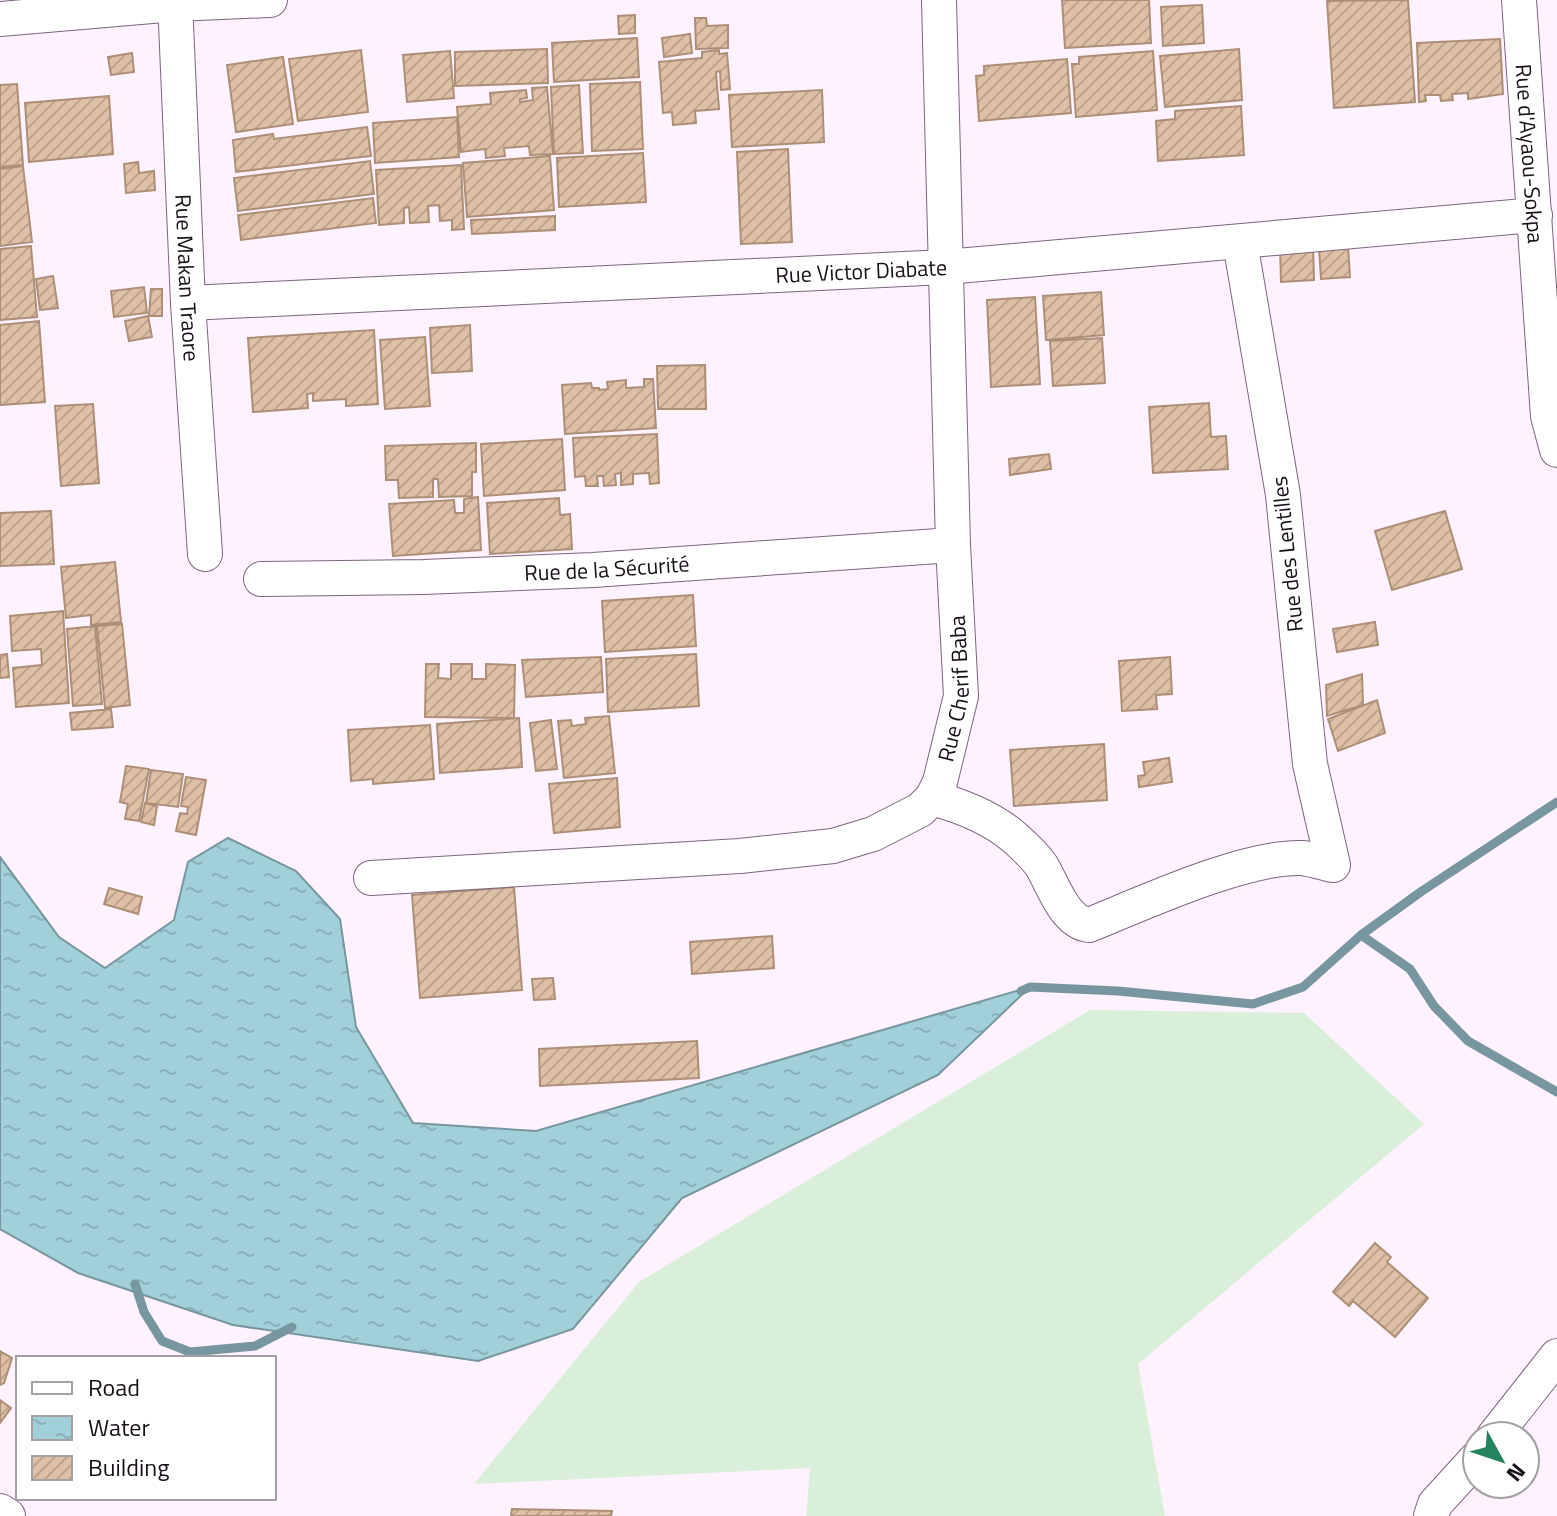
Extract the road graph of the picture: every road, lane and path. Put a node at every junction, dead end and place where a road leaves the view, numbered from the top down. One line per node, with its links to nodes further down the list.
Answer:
1 (270, 0): 4 (street)
2 (939, 0): 8 (street, Rue Cherif Baba)
3 (1519, 0): 6 (street, Rue d'Ayaou-Sokpa)
4 (175, 2): 5 (street); 9 (street, Rue Makan Traore)
5 (0, 19)
6 (1535, 215): 7 (street, Rue Victor Diabate); 10 (street, Rue d'Ayaou-Sokpa)
7 (1240, 242): 8 (street, Rue Victor Diabate); 14 (street, Rue des Lentilles)
8 (946, 267): 9 (street, Rue Victor Diabate); 11 (street, Rue Cherif Baba)
9 (188, 303): 12 (street, Rue Makan Traore)
10 (1557, 450)
11 (953, 545): 13 (street, Rue de la Sécurité); 14 (street, Rue Cherif Baba)
12 (205, 554)
13 (261, 579)
14 (932, 798): 15 (street)
15 (371, 878)
16 (1557, 1356): 17 (street)
17 (1507, 1420)
18 (1461, 1476): 21 (street)
19 (0, 1511): 20 (street)
20 (8, 1516)
21 (1431, 1516)

